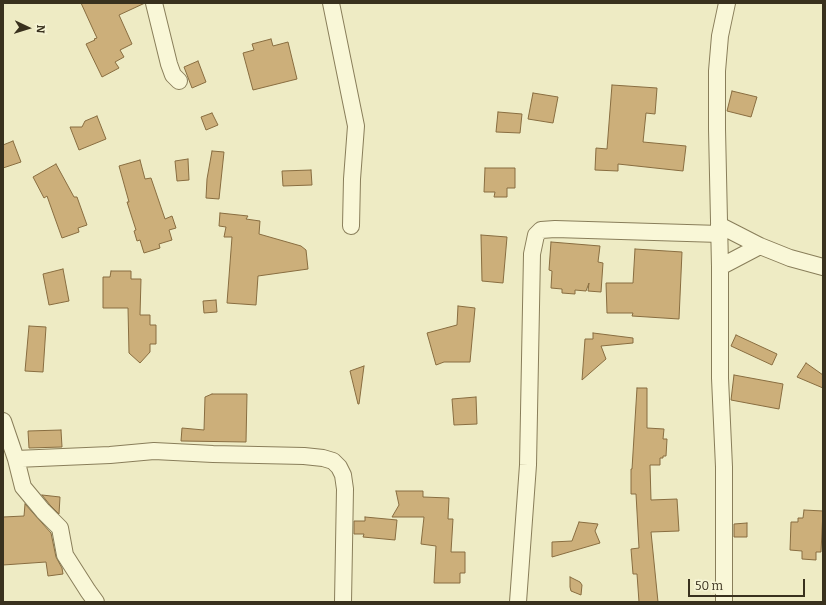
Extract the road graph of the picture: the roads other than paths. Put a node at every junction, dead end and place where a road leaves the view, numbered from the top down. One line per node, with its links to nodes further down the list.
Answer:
1 (154, 3): 4 (street)
2 (331, 3): 5 (street)
3 (727, 3): 6 (street)
4 (179, 81)
5 (352, 226)
6 (719, 230): 7 (street); 8 (street); 14 (street)
7 (760, 246): 8 (street); 9 (street)
8 (720, 267): 15 (street)
9 (823, 267)
10 (3, 421): 11 (street)
11 (16, 459): 12 (street); 13 (street)
12 (96, 602)
13 (343, 602)
14 (518, 602)
15 (724, 602)

